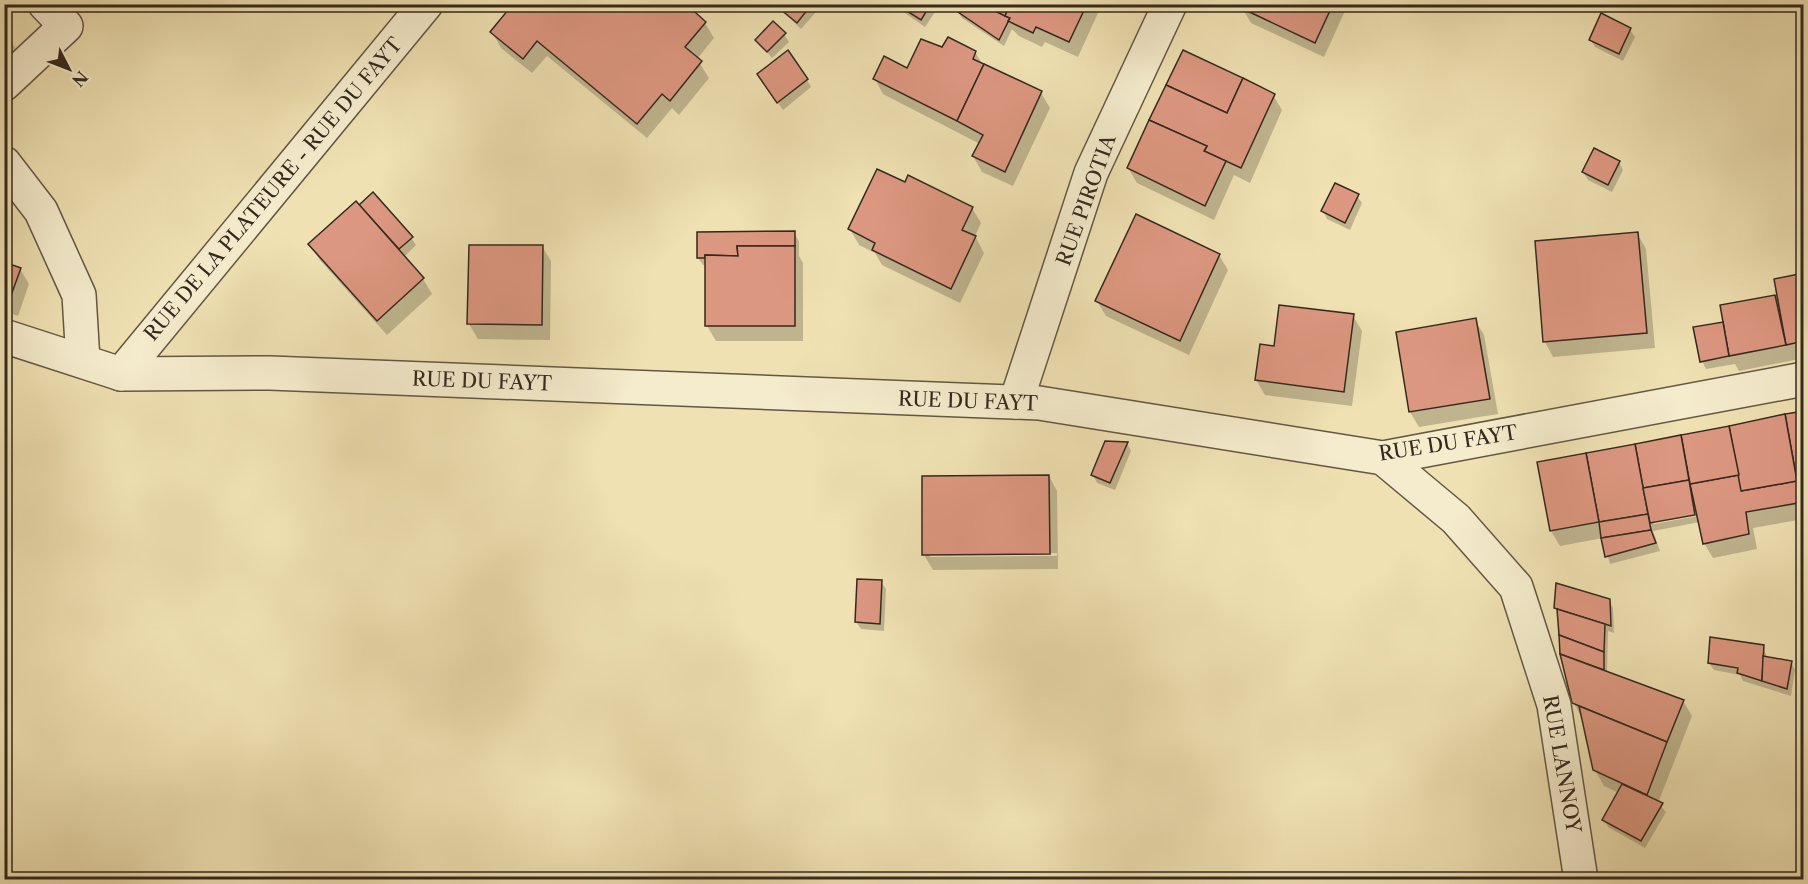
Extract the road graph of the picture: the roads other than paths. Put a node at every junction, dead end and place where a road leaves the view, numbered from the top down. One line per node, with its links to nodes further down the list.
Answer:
1 (45, 4): 4 (street)
2 (426, 4): 8 (street, RUE DE LA PLATEURE - RUE DU FAYT)
3 (1170, 4): 10 (street, RUE PIROTIA)
4 (4, 84)
5 (4, 163): 7 (street)
6 (4, 336): 7 (street, RUE DU FAYT)
7 (83, 361): 8 (street, RUE DU FAYT)
8 (121, 374): 10 (street, RUE DU FAYT)
9 (1803, 379): 11 (street, RUE DU FAYT)
10 (1016, 402): 11 (street, RUE DU FAYT)
11 (1383, 458): 12 (street, RUE LANNOY)
12 (1581, 879)

